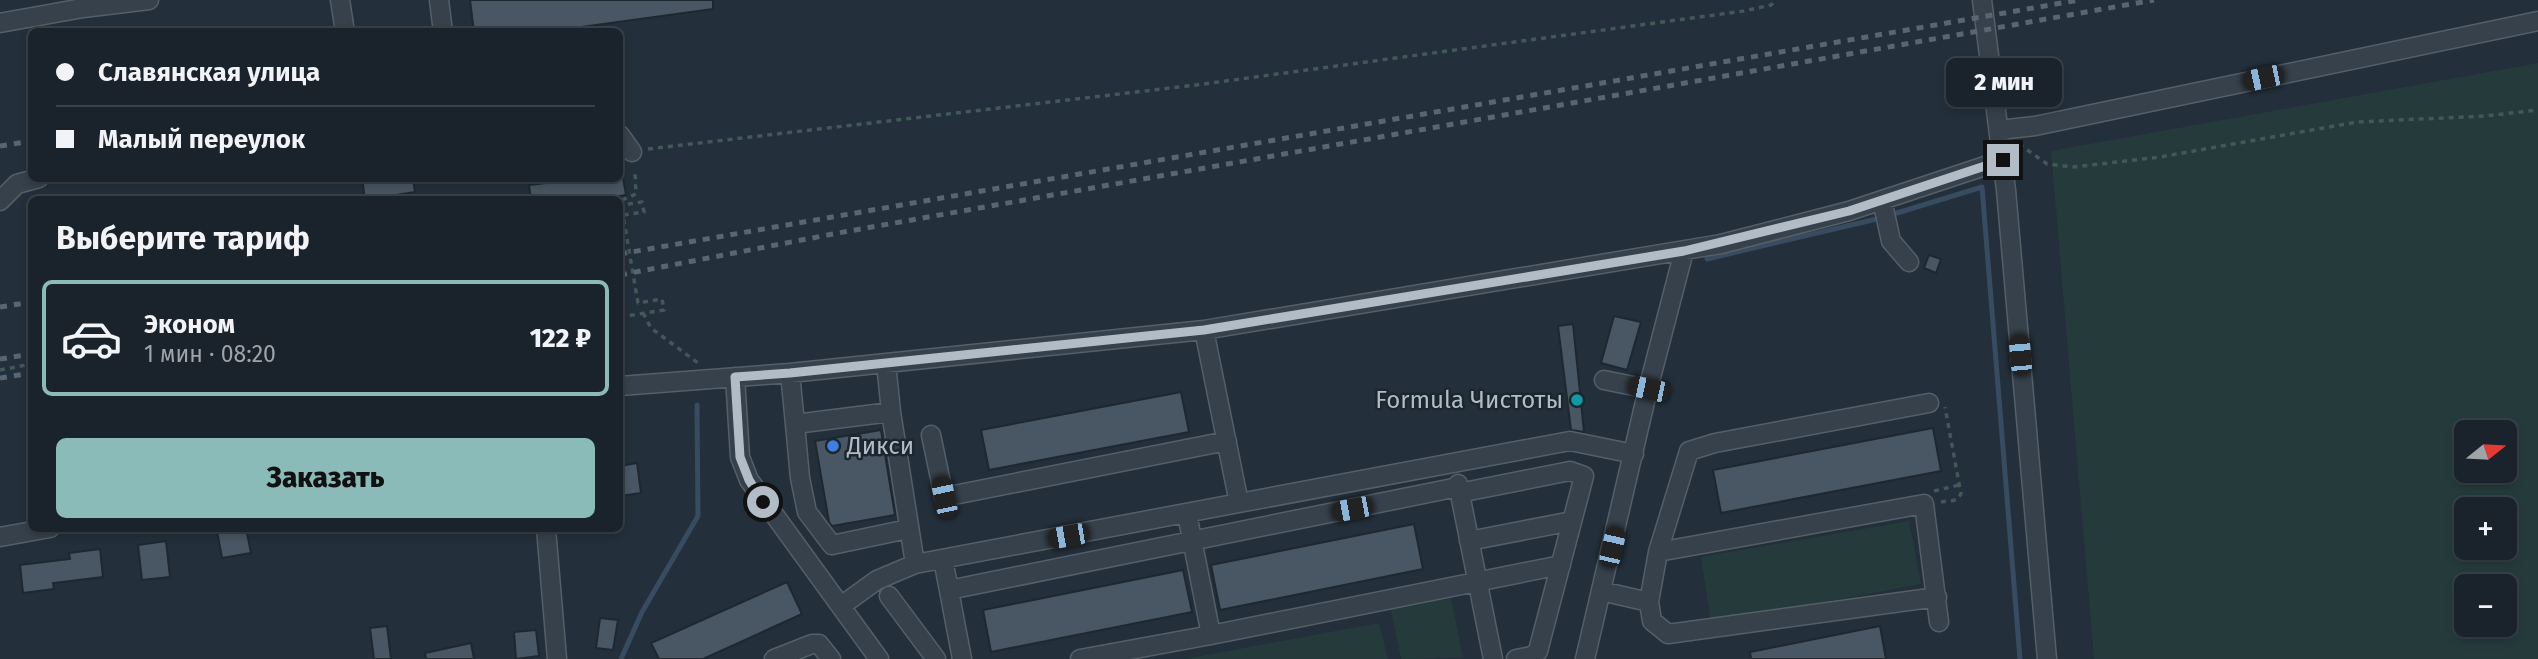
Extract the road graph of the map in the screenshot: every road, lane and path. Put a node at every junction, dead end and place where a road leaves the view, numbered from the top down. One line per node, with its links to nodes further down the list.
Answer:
1 (149, 0): 7 (street)
2 (340, 0): 8 (street)
3 (439, 0): 9 (street)
4 (1776, 0): 13 (path)
5 (1982, 0): 11 (street)
6 (2538, 21): 11 (street)
7 (0, 23)
8 (344, 28)
9 (442, 28)
10 (2538, 110): 11 (path)
11 (1999, 130): 14 (street)
12 (623, 139): 13 (street)
13 (632, 152)
14 (2003, 160): 18 (street); 82 (street)
15 (635, 173): 17 (path)
16 (28, 181): 19 (street)
17 (623, 199)
18 (1882, 200): 23 (street); 25 (street)
19 (0, 201)
20 (623, 205): 21 (path)
21 (623, 215)
22 (623, 215): 24 (path)
23 (1684, 251): 29 (street); 38 (street)
24 (631, 262): 26 (path); 27 (path)
25 (1909, 262)
26 (623, 263)
27 (643, 313): 28 (path); 31 (path)
28 (623, 316)
29 (1204, 330): 30 (street); 44 (street)
30 (886, 363): 34 (street); 41 (street)
31 (699, 364)
32 (28, 365): 33 (path)
33 (0, 370)
34 (790, 373): 35 (street); 42 (street)
35 (735, 377): 37 (street); 69 (street)
36 (1604, 380): 38 (street)
37 (623, 386)
38 (1648, 389): 45 (street)
39 (1931, 407): 40 (path); 40 (path); 59 (street)
40 (1946, 409): 47 (path)
41 (891, 412): 42 (street); 53 (street)
42 (795, 424): 53 (street)
43 (931, 435): 44 (street)
44 (1227, 441): 50 (street)
45 (1634, 454): 46 (street); 65 (street)
46 (1453, 462): 48 (street); 50 (street)
47 (1959, 485): 49 (path); 49 (path)
48 (1459, 490): 52 (street); 57 (street); 58 (street)
49 (1929, 498): 59 (street); 67 (street)
50 (1239, 502): 51 (street)
51 (1187, 514): 57 (street); 60 (street)
52 (1572, 521): 58 (street); 62 (street)
53 (908, 528): 61 (street)
54 (28, 532): 56 (street)
55 (546, 532): 72 (street)
56 (0, 537)
57 (1192, 541): 64 (street); 71 (street)
58 (1469, 541): 63 (street)
59 (1658, 552): 68 (street)
60 (943, 559): 61 (street); 64 (street)
61 (915, 564): 69 (street)
62 (1561, 565): 63 (street); 80 (street)
63 (1477, 582): 71 (street); 79 (street)
64 (949, 590): 77 (street)
65 (1601, 591): 68 (street); 81 (street)
66 (889, 596): 76 (street)
67 (1937, 597): 68 (street); 70 (street)
68 (1648, 602)
69 (841, 606): 75 (street)
70 (1939, 622)
71 (1211, 635): 78 (street)
72 (557, 659)
73 (774, 659): 74 (street)
74 (831, 659)
75 (879, 659)
76 (936, 659)
77 (962, 659)
78 (1080, 659)
79 (1493, 659)
80 (1516, 659)
81 (1585, 659)
82 (2047, 659)

